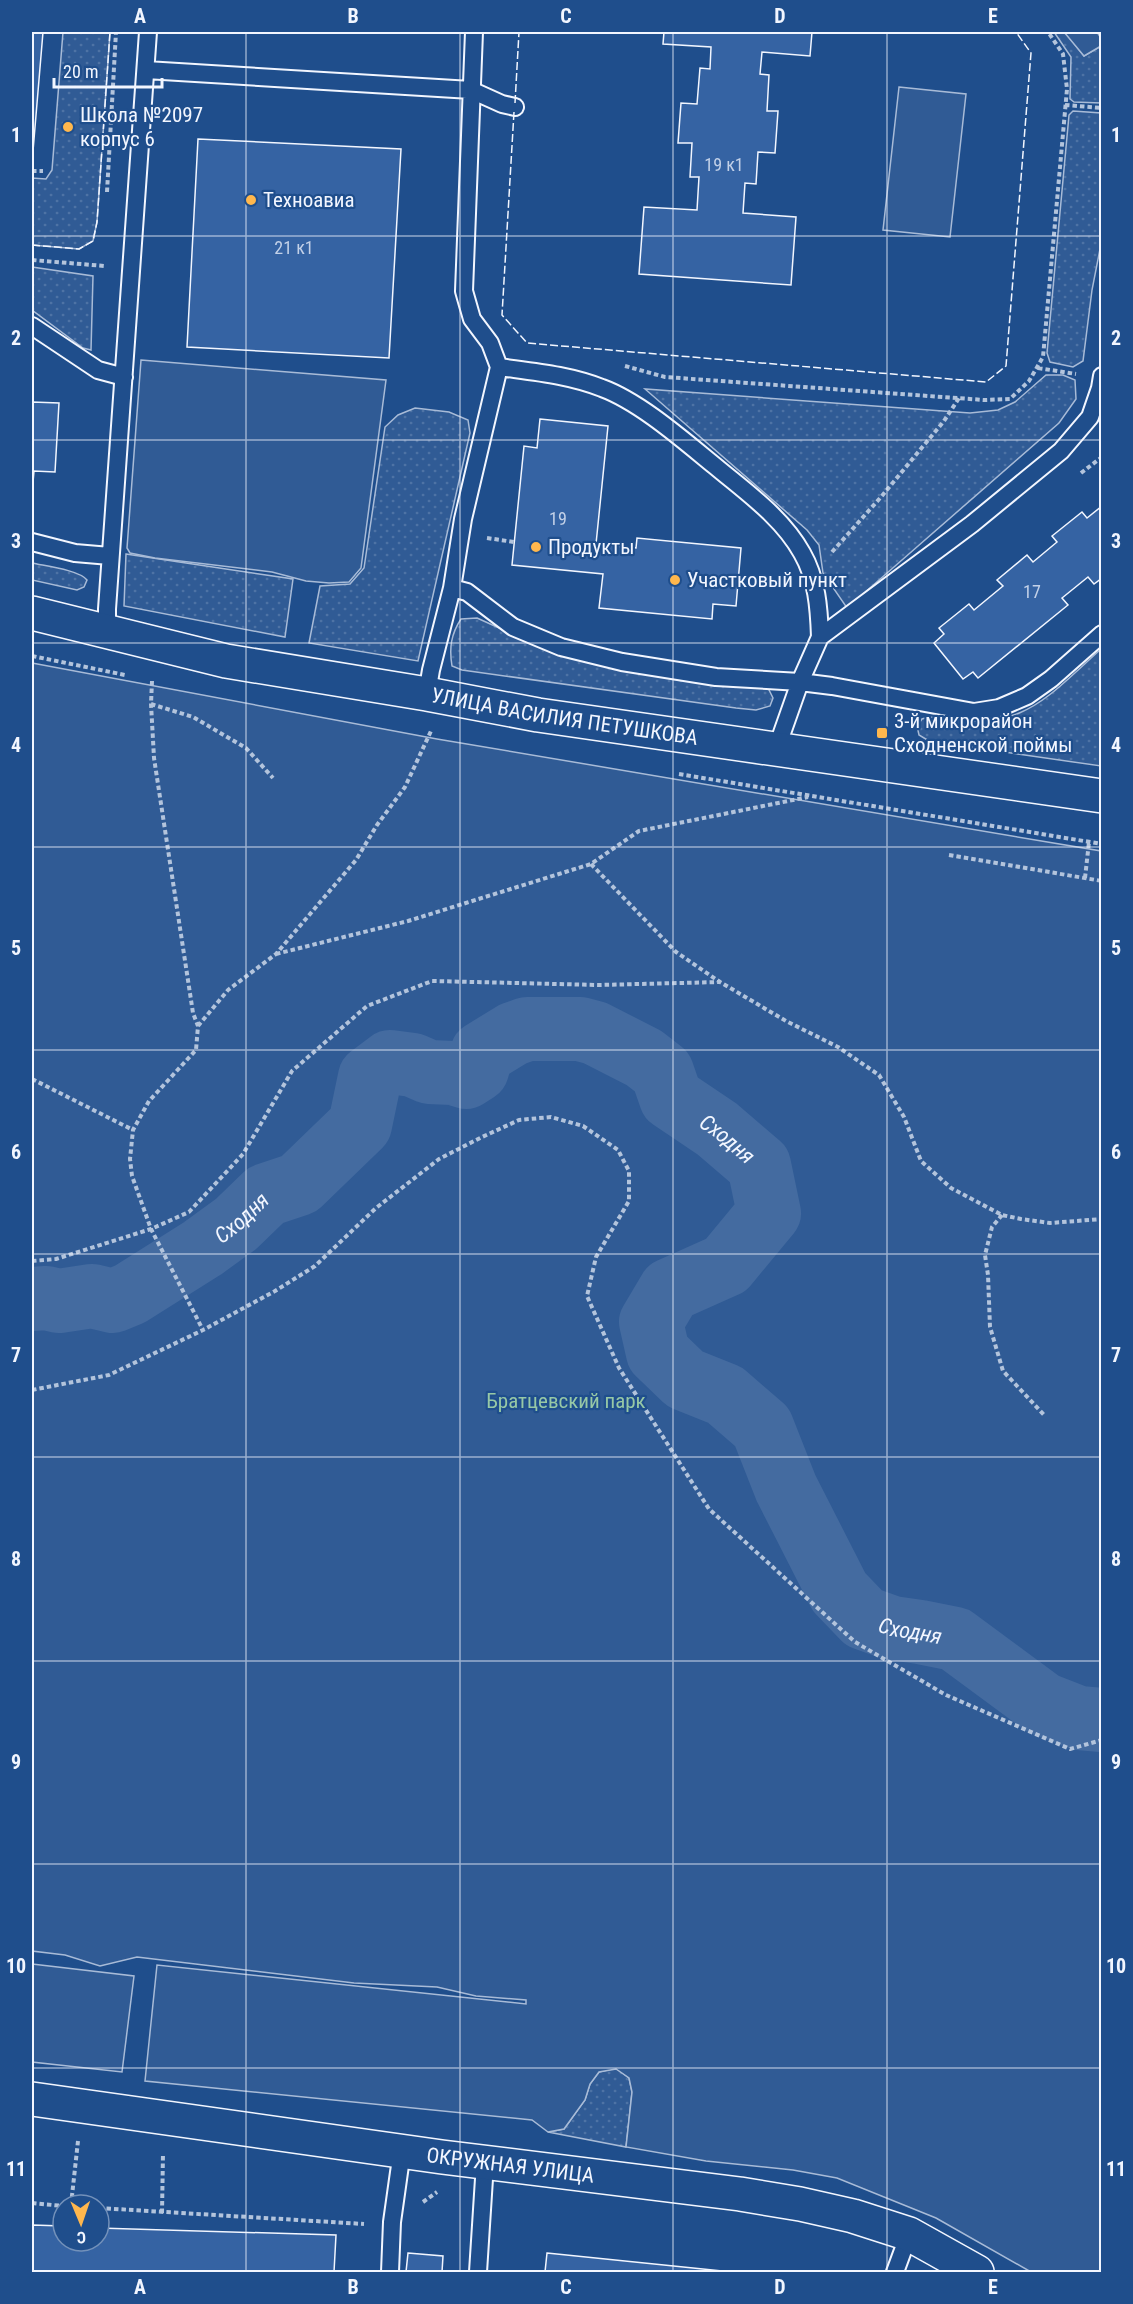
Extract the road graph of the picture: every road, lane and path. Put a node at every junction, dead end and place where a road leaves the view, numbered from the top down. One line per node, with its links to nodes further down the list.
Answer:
1 (148, 32): 4 (lane)
2 (474, 32): 5 (lane)
3 (1048, 32): 6 (path)
4 (146, 70): 5 (lane); 17 (lane)
5 (471, 90): 7 (lane); 15 (lane)
6 (1065, 105): 8 (path); 16 (path)
7 (515, 107)
8 (1101, 108)
9 (32, 171): 10 (path)
10 (43, 171)
11 (32, 260): 12 (path)
12 (104, 266)
13 (32, 326): 17 (lane)
14 (621, 364): 19 (path)
15 (499, 367): 24 (lane); 25 (lane)
16 (1038, 368): 18 (path); 19 (path)
17 (124, 377): 23 (lane)
18 (1101, 377): 29 (lane)
19 (959, 398): 24 (path)
20 (480, 537): 22 (path)
21 (32, 542): 23 (lane)
22 (514, 542)
23 (110, 556): 27 (lane)
24 (810, 572): 29 (lane)
25 (452, 588): 31 (lane); 32 (lane)
26 (32, 613): 27 (street, УЛИЦА ВАСИЛИЯ ПЕТУШКОВА)
27 (107, 632): 32 (street, УЛИЦА ВАСИЛИЯ ПЕТУШКОВА)
28 (1101, 634): 31 (lane)
29 (820, 637): 31 (lane)
30 (152, 681): 33 (path)
31 (800, 682): 35 (lane)
32 (427, 694): 35 (street, УЛИЦА ВАСИЛИЯ ПЕТУШКОВА)
33 (150, 704): 36 (path); 46 (path)
34 (431, 731): 44 (path)
35 (776, 750): 38 (street, УЛИЦА ВАСИЛИЯ ПЕТУШКОВА)
36 (273, 778)
37 (812, 796): 41 (path)
38 (1101, 796)
39 (1089, 842): 42 (path)
40 (949, 855): 42 (path)
41 (591, 864): 44 (path); 45 (path)
42 (1085, 878): 43 (path)
43 (1101, 881)
44 (276, 954): 46 (path)
45 (720, 982): 49 (path); 51 (path)
46 (198, 1026): 48 (path)
47 (32, 1079): 48 (path)
48 (132, 1130): 51 (path)
49 (1002, 1215): 50 (path); 55 (path)
50 (1101, 1219)
51 (151, 1229): 52 (path); 53 (path)
52 (32, 1261)
53 (203, 1330): 54 (path); 56 (path)
54 (32, 1390)
55 (1045, 1416)
56 (1101, 1740)
57 (32, 2099): 60 (street, ОКРУЖНАЯ УЛИЦА)
58 (78, 2141): 63 (path)
59 (163, 2151): 67 (path)
60 (402, 2151): 61 (street, ОКРУЖНАЯ УЛИЦА); 68 (lane)
61 (485, 2163): 69 (street, ОКРУЖНАЯ УЛИЦА); 71 (lane)
62 (445, 2187): 68 (path)
63 (72, 2193)
64 (32, 2204): 65 (path)
65 (51, 2205)
66 (111, 2209): 67 (path)
67 (162, 2213): 68 (path)
68 (392, 2222): 70 (lane)
69 (909, 2234): 72 (lane); 73 (street, ОКРУЖНАЯ УЛИЦА)
70 (390, 2272)
71 (478, 2272)
72 (895, 2272)
73 (976, 2272)

